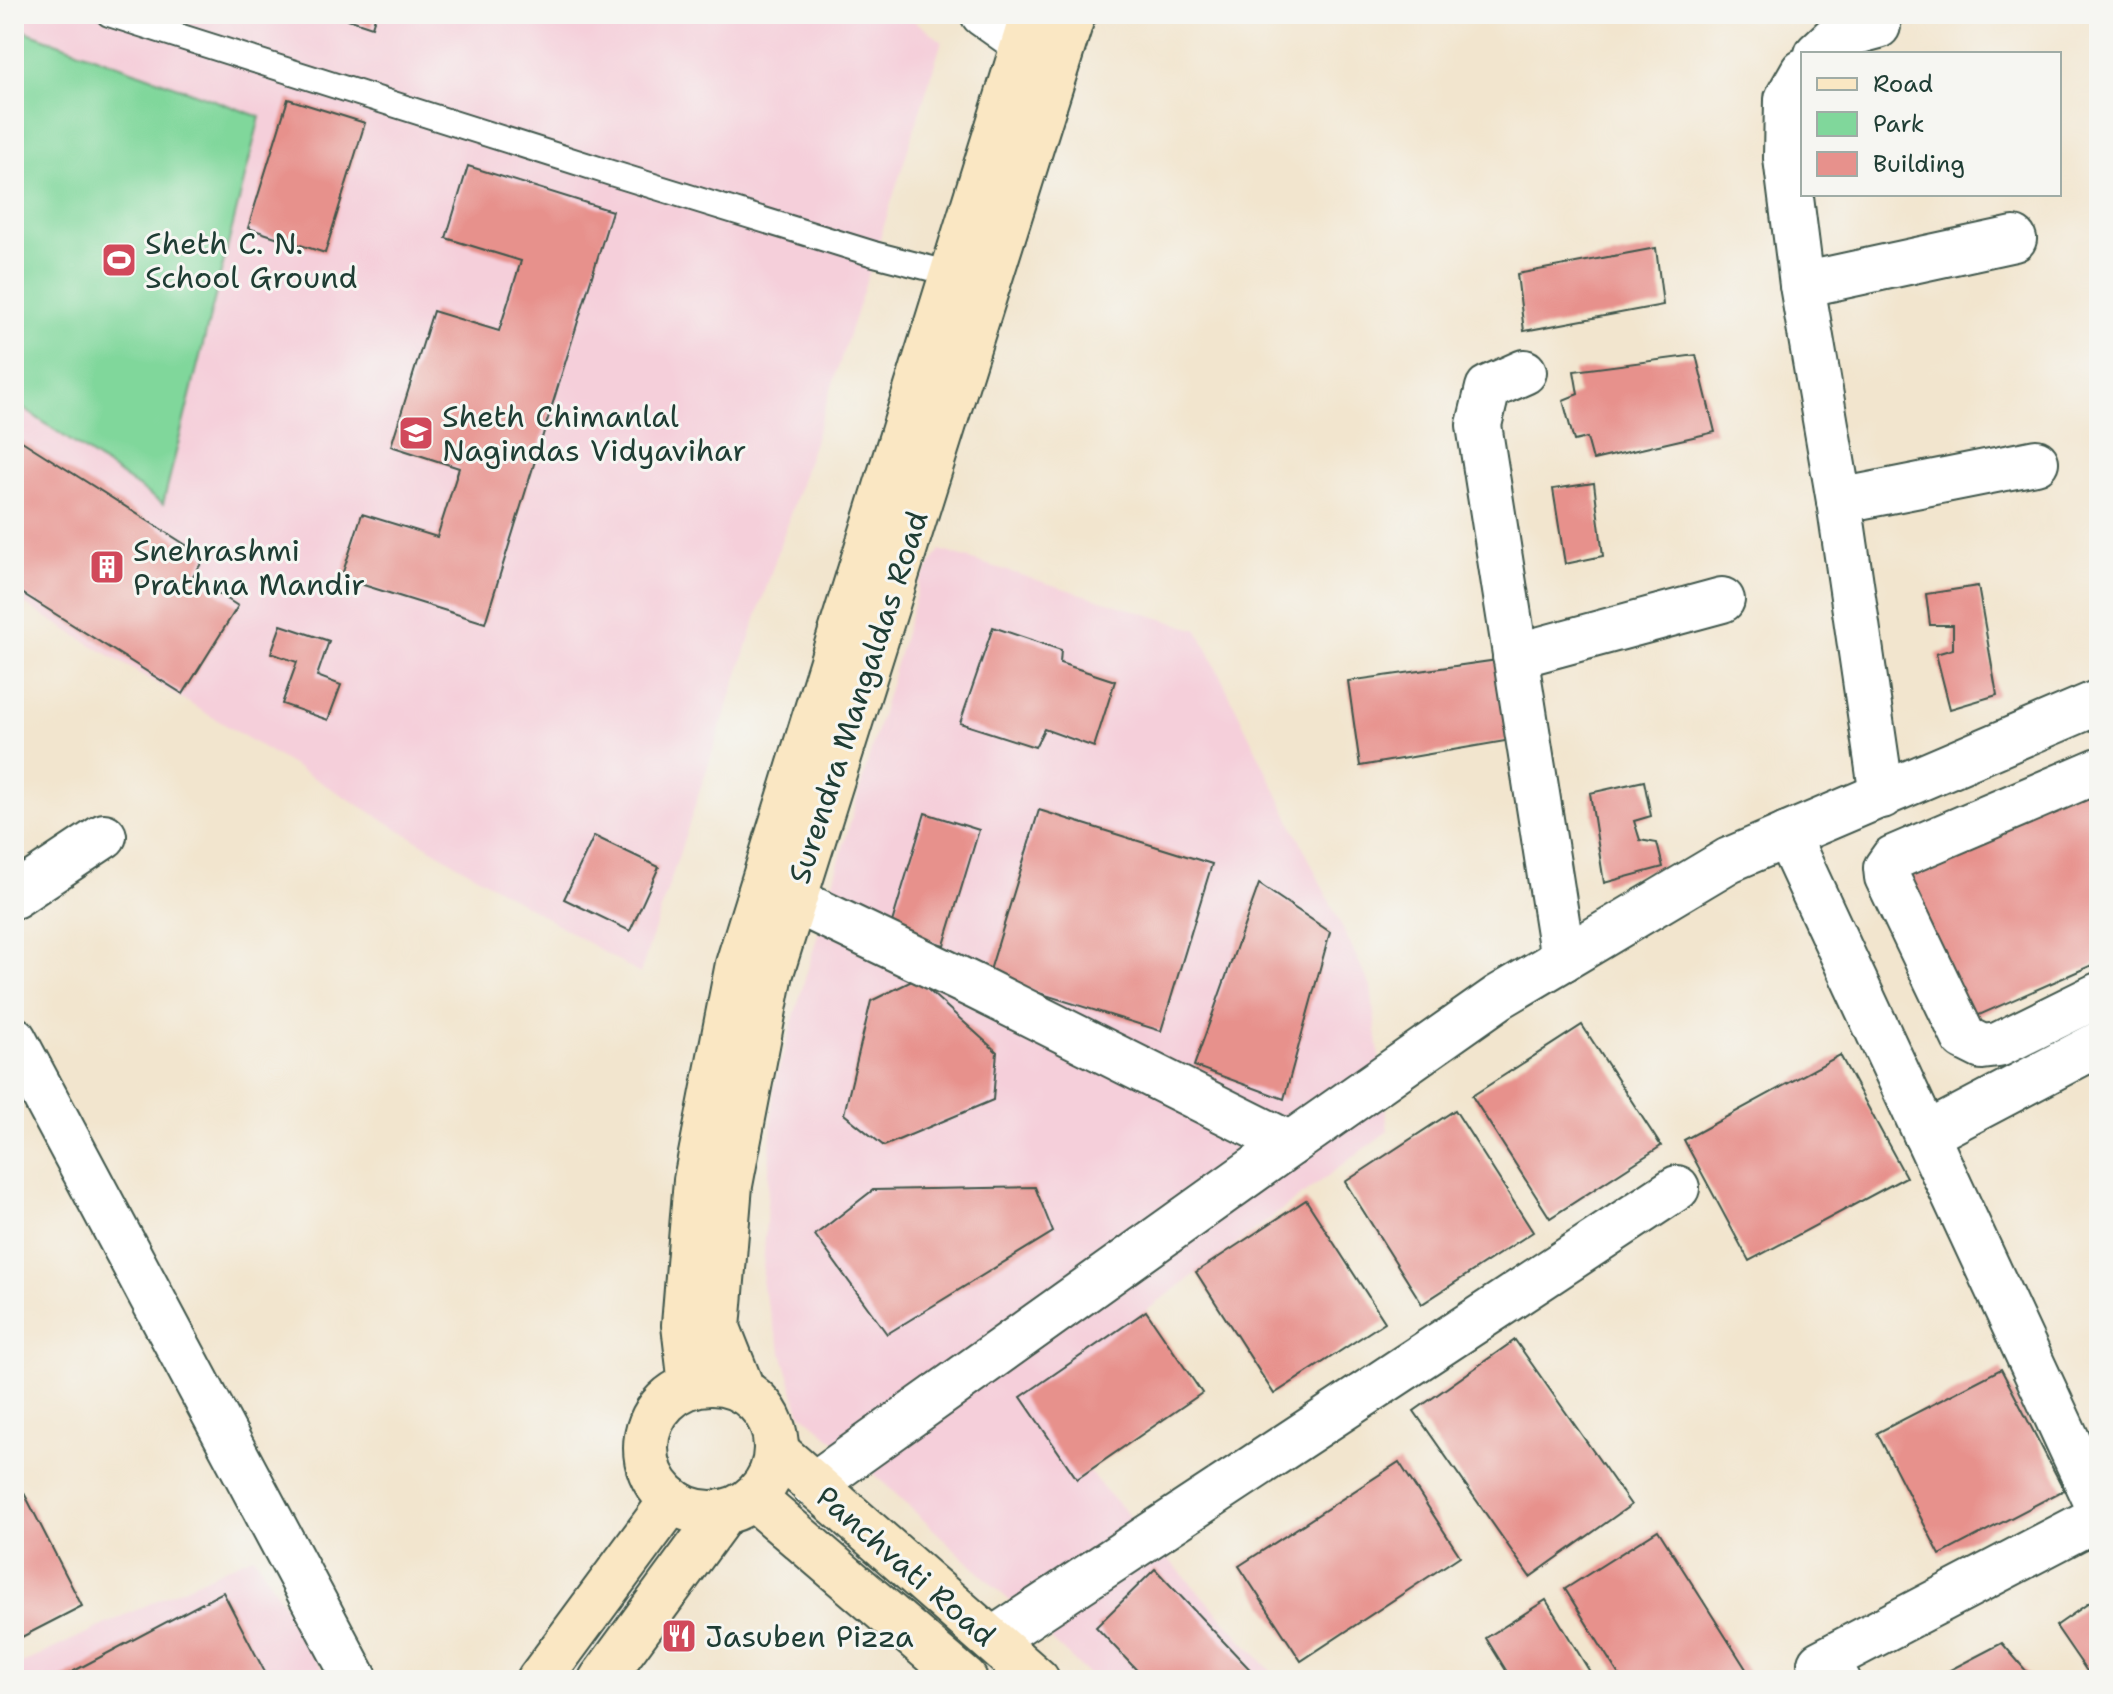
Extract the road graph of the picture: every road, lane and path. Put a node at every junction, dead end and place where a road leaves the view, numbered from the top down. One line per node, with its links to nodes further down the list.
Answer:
1 (109, 14): 9 (lane)
2 (983, 14): 5 (street)
3 (1073, 14): 22 (main road, Surendra Mangaldas Road)
4 (1878, 26): 6 (street)
5 (1028, 28): 9 (main road, Surendra Mangaldas Road)
6 (1819, 52)
7 (1801, 74): 10 (street)
8 (2014, 239): 10 (street)
9 (952, 274): 30 (main road, Surendra Mangaldas Road)
10 (1802, 285): 13 (street)
11 (1524, 372): 15 (street)
12 (2036, 462): 13 (street)
13 (1839, 501): 18 (street)
14 (1722, 600): 15 (street)
15 (1515, 656): 23 (street)
16 (2099, 702): 18 (street)
17 (2099, 770): 24 (street)
18 (1882, 796): 19 (street)
19 (1787, 835): 23 (street); 27 (street)
20 (104, 836): 21 (street)
21 (14, 896)
22 (794, 900): 28 (street); 31 (main road, Surendra Mangaldas Road)
23 (1563, 959): 28 (street)
24 (2099, 995)
25 (14, 1040): 40 (street)
26 (2099, 1044): 27 (street)
27 (1926, 1135): 36 (street)
28 (1290, 1144): 33 (street)
29 (1677, 1188): 38 (street)
30 (691, 1385): 31 (main road); 34 (main road)
31 (743, 1391): 32 (main road)
32 (776, 1451): 33 (main road, Panchvati Road); 35 (main road)
33 (813, 1485): 38 (main road, Panchvati Road)
34 (672, 1500): 35 (main road); 41 (main road)
35 (739, 1505): 42 (main road); 43 (main road, Panchvati Road)
36 (2099, 1508)
37 (2099, 1517): 39 (street)
38 (992, 1640): 44 (main road, Panchvati Road)
39 (1818, 1674)
40 (356, 1680)
41 (539, 1680)
42 (601, 1680)
43 (965, 1680)
44 (1037, 1680)

